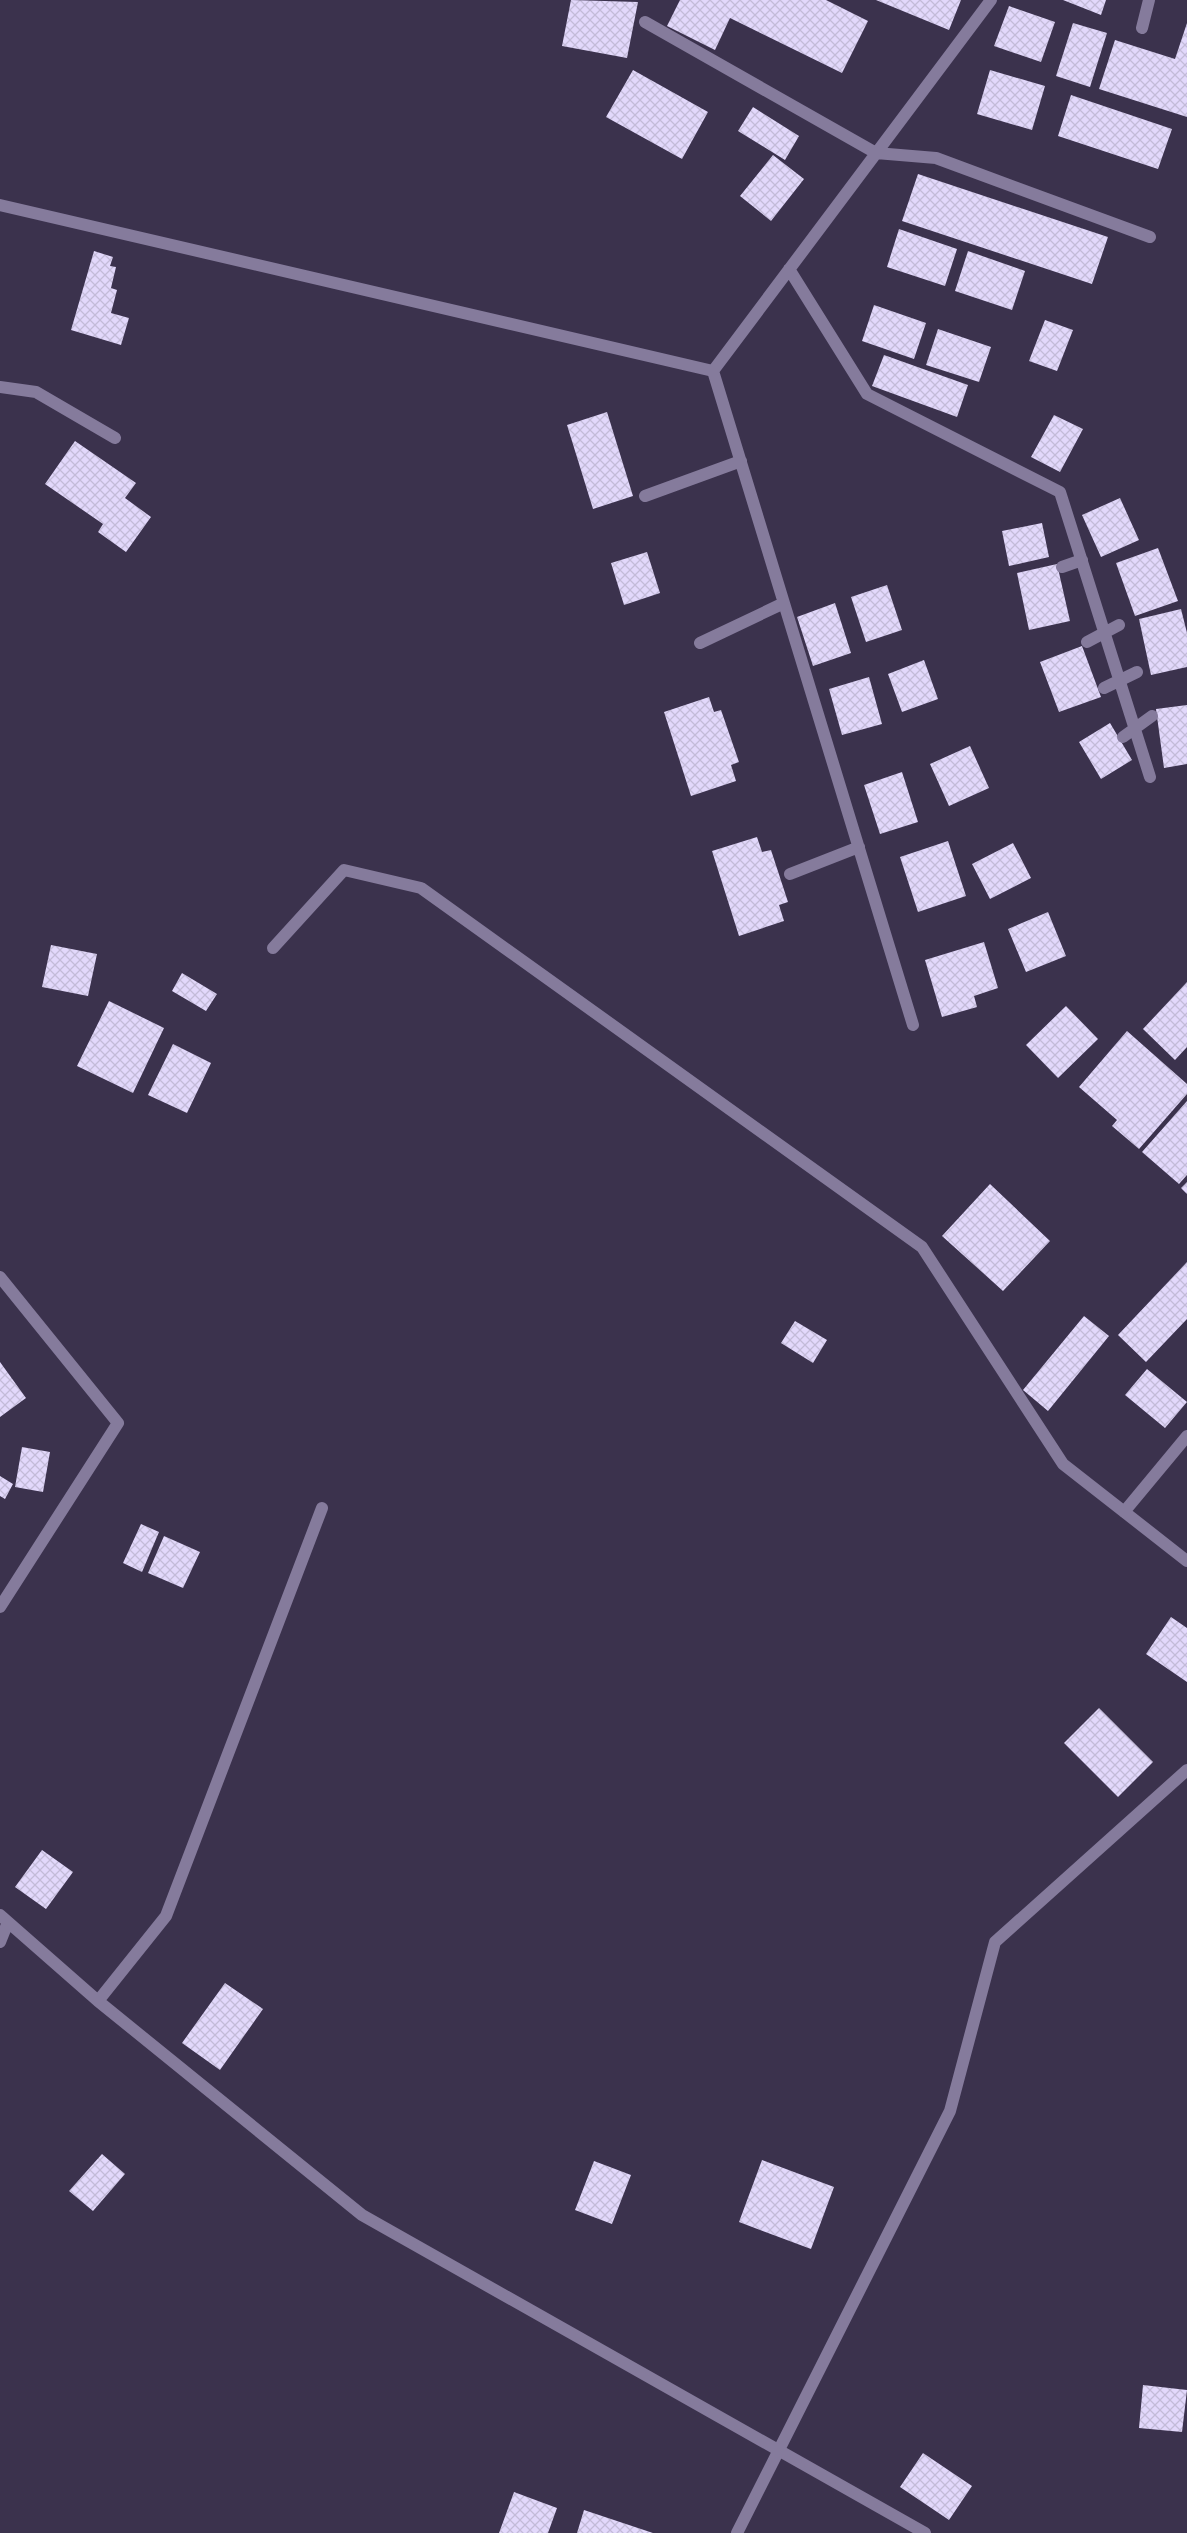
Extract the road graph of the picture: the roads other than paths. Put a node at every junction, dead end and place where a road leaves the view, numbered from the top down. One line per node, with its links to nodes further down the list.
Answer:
1 (991, 0): 5 (street)
2 (1149, 0): 4 (street)
3 (646, 22): 5 (street)
4 (1142, 28)
5 (876, 153): 7 (street); 8 (street)
6 (0, 205): 9 (street)
7 (1150, 237)
8 (789, 269): 9 (street); 14 (street)
9 (713, 371): 12 (street)
10 (0, 387): 11 (street)
11 (116, 438)
12 (741, 461): 13 (street); 16 (street)
13 (645, 496)
14 (1082, 560): 15 (street); 18 (street)
15 (1062, 567)
16 (784, 603): 20 (street); 28 (street)
17 (1119, 625): 18 (street)
18 (1105, 633): 19 (street); 22 (street)
19 (1087, 642)
20 (700, 643)
21 (1137, 672): 22 (street)
22 (1120, 680): 23 (street); 25 (street)
23 (1104, 688)
24 (1152, 716): 25 (street)
25 (1135, 728): 26 (street); 27 (street)
26 (1123, 736)
27 (1150, 777)
28 (859, 847): 29 (street); 31 (street)
29 (790, 874)
30 (273, 948): 35 (street)
31 (913, 1025)
32 (0, 1277): 37 (street)
33 (1187, 1436): 35 (street)
34 (322, 1508): 41 (street)
35 (1124, 1512): 36 (street)
36 (1187, 1561)
37 (0, 1607)
38 (1187, 1770): 42 (street)
39 (4, 1919): 40 (street); 41 (street)
40 (0, 1942)
41 (98, 2001): 42 (street)
42 (779, 2450): 43 (street); 44 (street)
43 (737, 2533)
44 (925, 2533)

